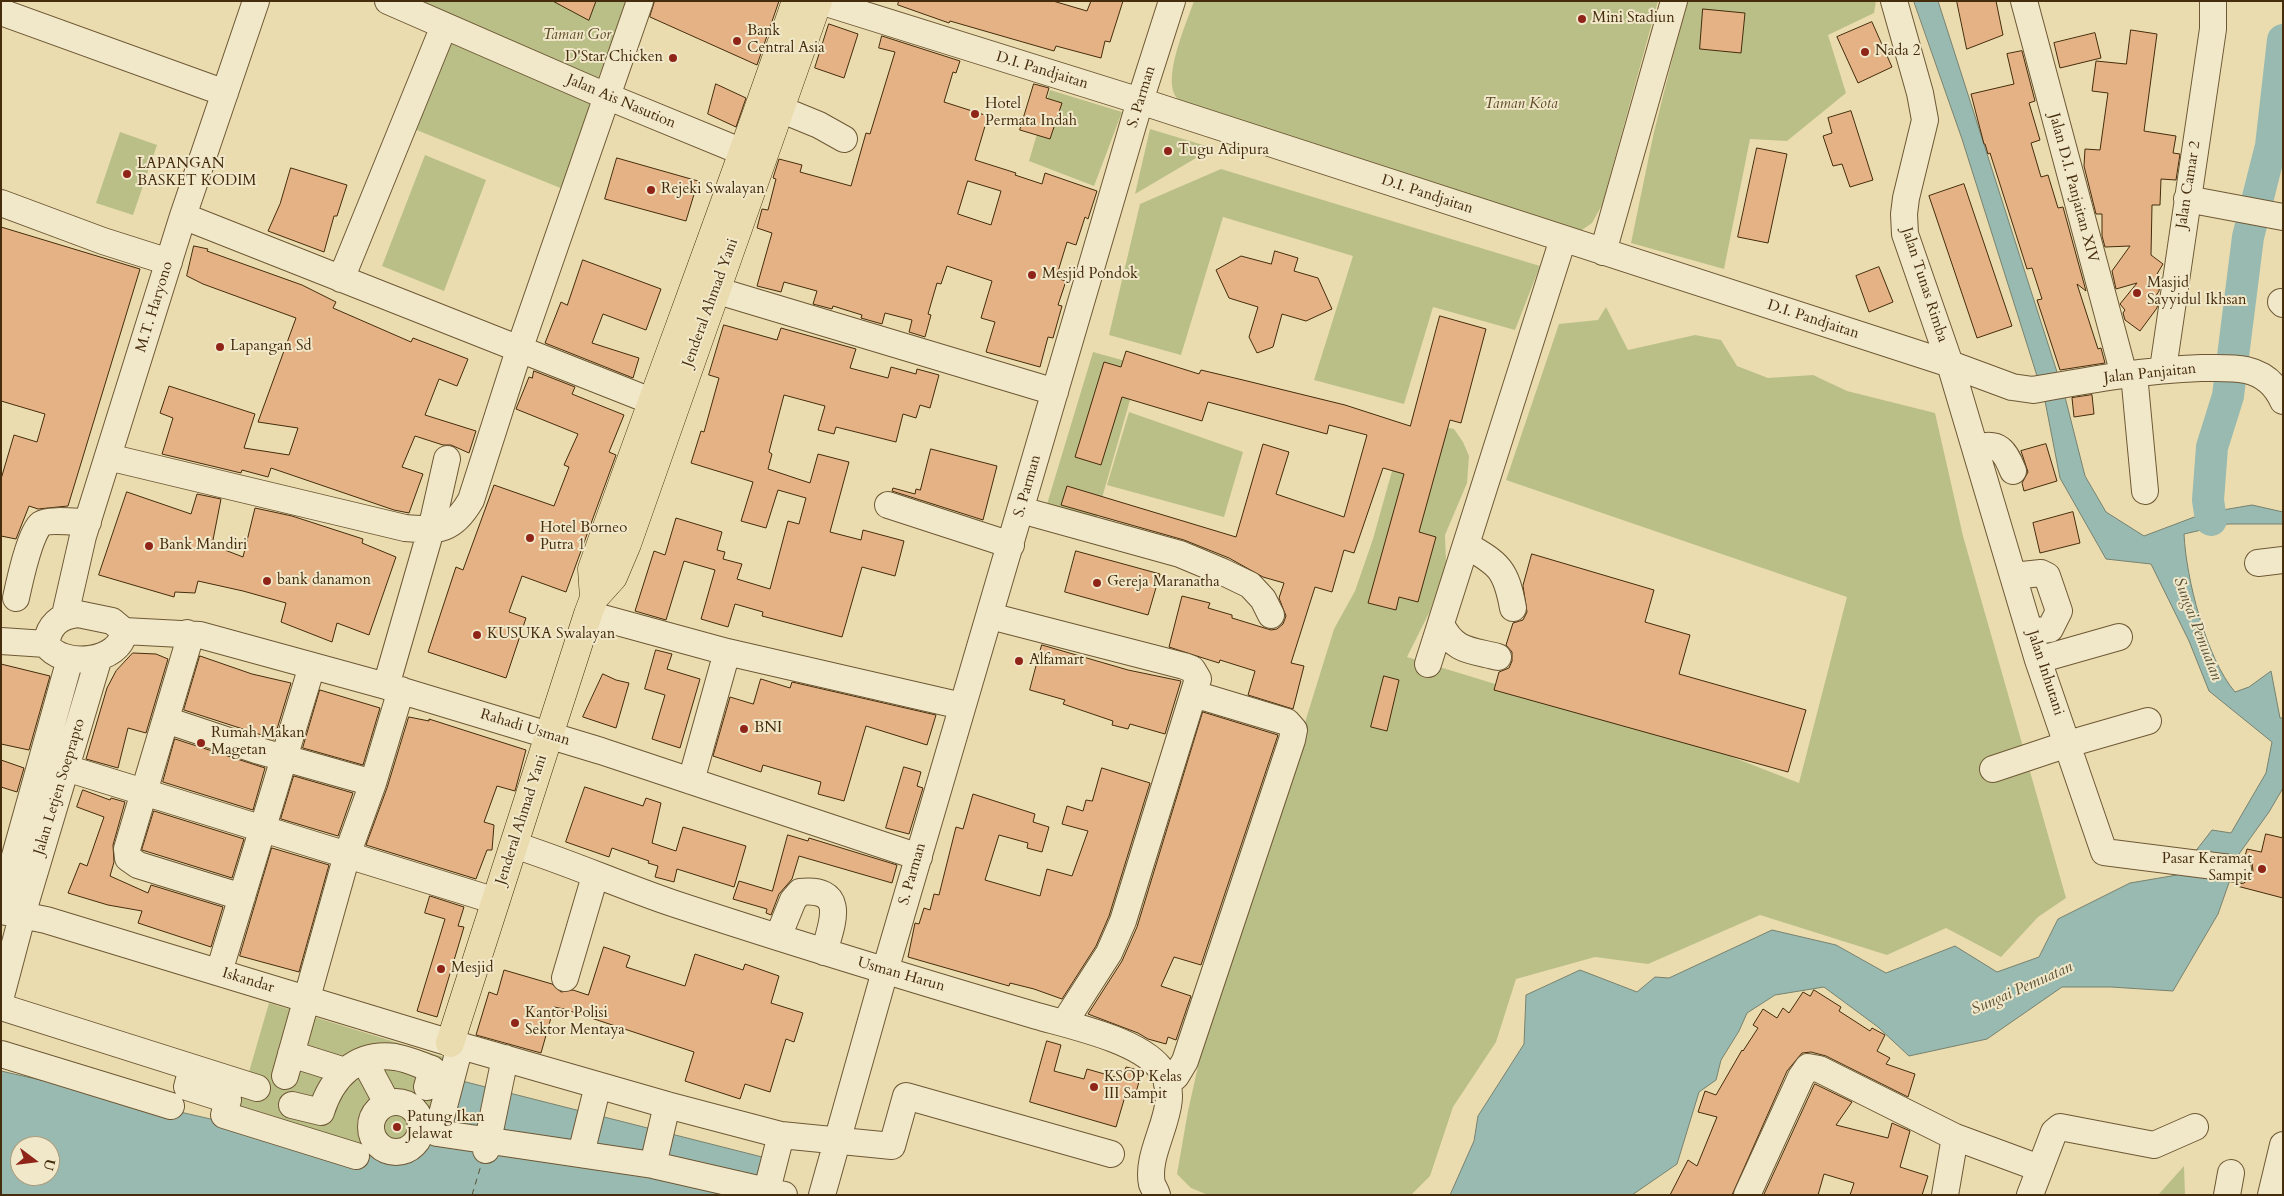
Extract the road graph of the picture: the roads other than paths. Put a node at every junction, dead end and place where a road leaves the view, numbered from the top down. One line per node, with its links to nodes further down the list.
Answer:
1 (256, 1): 13 (street, M.T. Haryono)
2 (388, 1): 12 (street, Jalan Ais Nasution)
3 (640, 1): 14 (street)
4 (796, 1): 18 (highway, Jenderal Ahmad Yani)
5 (819, 1): 15 (street, D.I. Pandjaitan); 16 (highway, Jenderal Ahmad Yani)
6 (1172, 1): 15 (street, S. Parman)
7 (1674, 1): 24 (street)
8 (1894, 1): 29 (street, Jalan Tunas Rimba)
9 (2024, 1): 31 (street, Jalan D.I. Panjaitan XIV)
10 (2213, 1): 19 (street, Jalan Camar 2)
11 (1, 12): 13 (street)
12 (444, 26): 14 (street, Jalan Ais Nasution); 26 (street)
13 (225, 93): 22 (street, M.T. Haryono)
14 (607, 96): 18 (street, Jalan Ais Nasution); 28 (street)
15 (1140, 101): 23 (street, D.I. Pandjaitan); 34 (street, S. Parman)
16 (780, 109): 17 (street); 18 (highway, Jenderal Ahmad Yani)
17 (844, 139)
18 (753, 156): 27 (highway, Jenderal Ahmad Yani); 35 (highway, Jenderal Ahmad Yani)
19 (2187, 199): 21 (street); 30 (street, Jalan Camar 2)
20 (1, 203): 25 (street)
21 (2261, 213)
22 (183, 216): 25 (street, M.T. Haryono); 26 (street)
23 (1563, 239): 24 (street, D.I. Pandjaitan); 46 (street)
24 (1603, 252): 29 (street, D.I. Pandjaitan)
25 (169, 262): 37 (street, M.T. Haryono)
26 (341, 280): 28 (street)
27 (715, 290): 34 (street); 48 (highway, Jenderal Ahmad Yani)
28 (519, 350): 35 (street); 44 (street)
29 (1950, 364): 32 (street, D.I. Pandjaitan); 36 (street, Jalan Inhutani)
30 (2163, 369): 31 (street, Jalan Panjaitan); 33 (street, Jalan Panjaitan)
31 (2120, 376): 32 (street, Jalan Panjaitan); 40 (street, Jalan D.I. Panjaitan XIV)
32 (2033, 390)
33 (2281, 391)
34 (1055, 392): 42 (street, S. Parman)
35 (651, 402): 48 (highway, Jenderal Ahmad Yani)
36 (1976, 448): 39 (street); 63 (street, Jalan Inhutani)
37 (108, 457): 43 (street, M.T. Haryono); 44 (street)
38 (447, 459): 44 (street)
39 (2012, 471)
40 (2145, 491)
41 (888, 505): 45 (street)
42 (1020, 510): 45 (street, S. Parman); 51 (street)
43 (88, 522): 47 (street); 50 (street, M.T. Haryono)
44 (431, 530): 66 (street)
45 (1011, 545): 52 (street, S. Parman)
46 (1466, 545): 49 (street); 53 (street)
47 (16, 598)
48 (591, 606): 59 (street); 71 (highway, Jenderal Ahmad Yani)
49 (1513, 608)
50 (65, 615): 54 (street); 58 (street)
51 (1271, 615)
52 (990, 616): 67 (street); 68 (street, S. Parman)
53 (1441, 624): 61 (street); 64 (street)
54 (124, 631): 55 (street, Rahadi Usman); 60 (street)
55 (187, 633): 65 (street, Rahadi Usman); 69 (street)
56 (2119, 637): 63 (street)
57 (1, 641): 58 (street)
58 (46, 644): 62 (street)
59 (727, 652): 68 (street); 76 (street)
60 (99, 657): 62 (street); 74 (street, Jalan Letjen Soeprapto)
61 (1498, 658)
62 (70, 659): 87 (street, Jalan Letjen Soeprapto)
63 (2038, 660): 72 (street, Jalan Inhutani)
64 (1428, 664)
65 (312, 666): 66 (street, Rahadi Usman); 73 (street)
66 (394, 688): 71 (street, Rahadi Usman); 77 (street)
67 (1194, 694): 96 (street); 104 (street)
68 (962, 706): 82 (street, S. Parman)
69 (166, 720): 73 (street); 78 (street)
70 (2148, 721): 72 (street)
71 (549, 736): 76 (street, Rahadi Usman); 80 (highway, Jenderal Ahmad Yani)
72 (2068, 744): 75 (street); 83 (street, Jalan Inhutani)
73 (284, 757): 77 (street); 79 (street)
74 (66, 768): 78 (street); 87 (street, Jalan Letjen Soeprapto)
75 (1993, 769)
76 (691, 781): 82 (street, Rahadi Usman)
77 (373, 783): 81 (street)
78 (144, 792): 79 (street); 85 (street)
79 (263, 829): 81 (street); 85 (street)
80 (514, 845): 84 (street, Usman Harun); 86 (highway, Jenderal Ahmad Yani)
81 (348, 855): 86 (street); 94 (street)
82 (918, 857): 90 (street, S. Parman)
83 (2238, 869)
84 (595, 876): 88 (street, Usman Harun); 92 (street)
85 (242, 897): 91 (street)
86 (496, 901): 97 (highway, Jenderal Ahmad Yani)
87 (14, 908): 91 (street, Iskandar); 93 (street)
88 (778, 937): 89 (street, Usman Harun); 89 (street)
89 (824, 952): 90 (street, Usman Harun)
90 (885, 971): 96 (street, Usman Harun); 114 (street, S. Parman)
91 (220, 972): 94 (street, Iskandar)
92 (565, 978)
93 (1, 996)
94 (306, 998): 97 (street, Iskandar); 100 (street)
95 (1, 1007): 102 (street)
96 (1064, 1023): 104 (street, Usman Harun)
97 (455, 1044): 99 (street, Iskandar); 115 (street)
98 (1, 1054): 110 (street)
99 (505, 1058): 103 (street, Iskandar); 115 (street)
100 (288, 1065): 101 (street); 106 (street); 108 (street)
101 (355, 1066): 105 (street); 107 (street); 108 (street)
102 (192, 1068): 106 (street); 119 (street)
103 (598, 1084): 109 (street, Iskandar); 117 (street)
104 (1167, 1084): 124 (street, Usman Harun)
105 (427, 1087)
106 (257, 1088): 108 (street)
107 (387, 1103)
108 (292, 1104)
109 (667, 1105): 112 (street, Iskandar); 120 (street)
110 (171, 1106)
111 (2195, 1127): 121 (street)
112 (782, 1135): 114 (street, Iskandar); 122 (street)
113 (1955, 1137): 121 (street); 125 (street); 126 (street)
114 (838, 1140): 118 (street, Iskandar); 123 (street, S. Parman)
115 (487, 1145): 117 (street)
116 (2283, 1145): 128 (street)
117 (581, 1154): 120 (street)
118 (1111, 1154)
119 (356, 1156)
120 (653, 1164): 122 (street)
121 (2039, 1168): 127 (street)
122 (776, 1192)
123 (822, 1195)
124 (1157, 1195)
125 (1747, 1195)
126 (1945, 1195)
127 (2030, 1195)
128 (2271, 1195)

